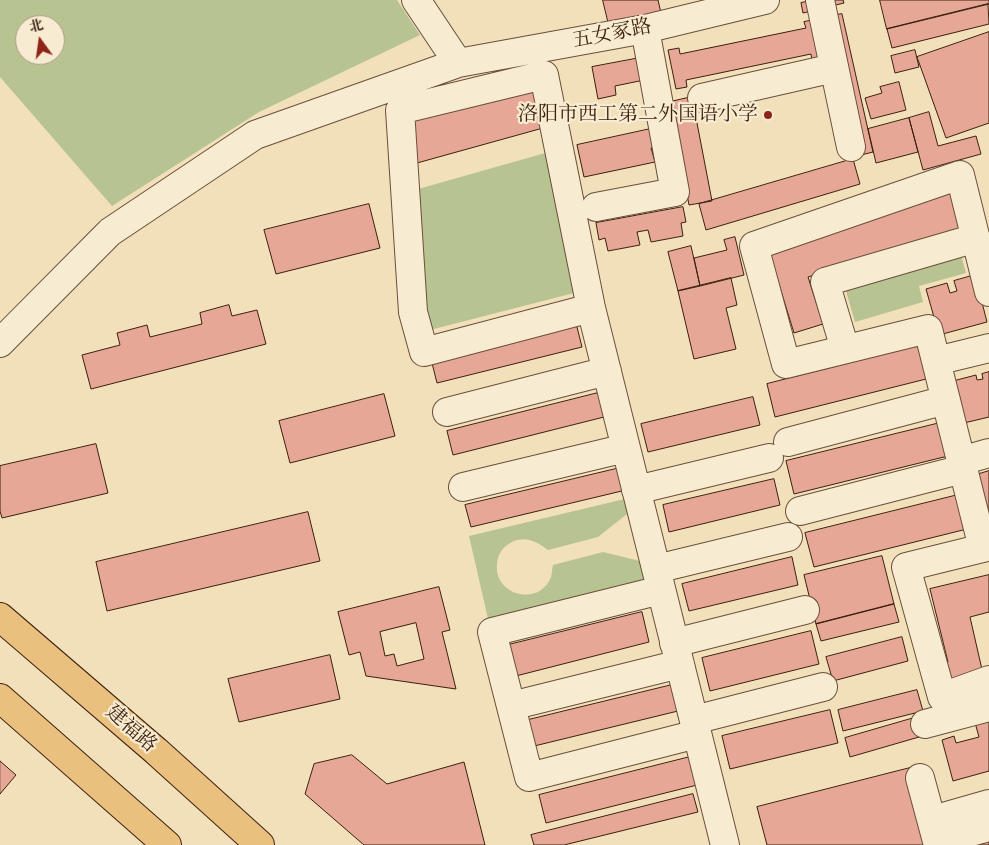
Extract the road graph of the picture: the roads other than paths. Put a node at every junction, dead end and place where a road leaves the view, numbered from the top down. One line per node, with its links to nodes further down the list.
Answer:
1 (416, 0): 5 (street)
2 (765, 0): 4 (street, 五女冢路)
3 (820, 0): 6 (street)
4 (645, 29): 5 (street, 五女冢路); 9 (street)
5 (458, 63): 13 (street, 五女冢路)
6 (834, 68): 7 (street); 8 (street)
7 (702, 98)
8 (851, 147)
9 (596, 207)
10 (976, 238): 11 (street); 15 (street); 15 (street)
11 (989, 292)
12 (591, 308): 12 (street); 17 (street)
13 (0, 343)
14 (989, 348): 16 (street)
15 (845, 349): 16 (street)
16 (936, 362): 18 (street)
17 (607, 371): 19 (street); 20 (street)
18 (946, 400): 22 (street); 24 (street)
19 (447, 412)
20 (626, 448): 23 (street); 24 (street)
21 (989, 453): 22 (street)
22 (962, 465): 25 (street); 27 (street)
23 (462, 487)
24 (636, 490): 28 (street)
25 (800, 511)
26 (788, 537): 28 (street)
27 (986, 547): 32 (street)
28 (659, 579): 31 (street); 35 (street)
29 (805, 610): 31 (street)
30 (0, 617): 45 (main road, 建福路)
31 (677, 653): 35 (street); 38 (street)
32 (989, 680)
33 (823, 687): 38 (street)
34 (0, 698): 44 (main road)
35 (511, 706): 38 (street)
36 (989, 707): 37 (street)
37 (925, 724)
38 (695, 727): 46 (street)
39 (920, 778): 43 (street)
40 (989, 804): 41 (street)
41 (947, 816)
42 (989, 828): 43 (street)
43 (938, 843)
44 (168, 845)
45 (260, 845)
46 (725, 845)

